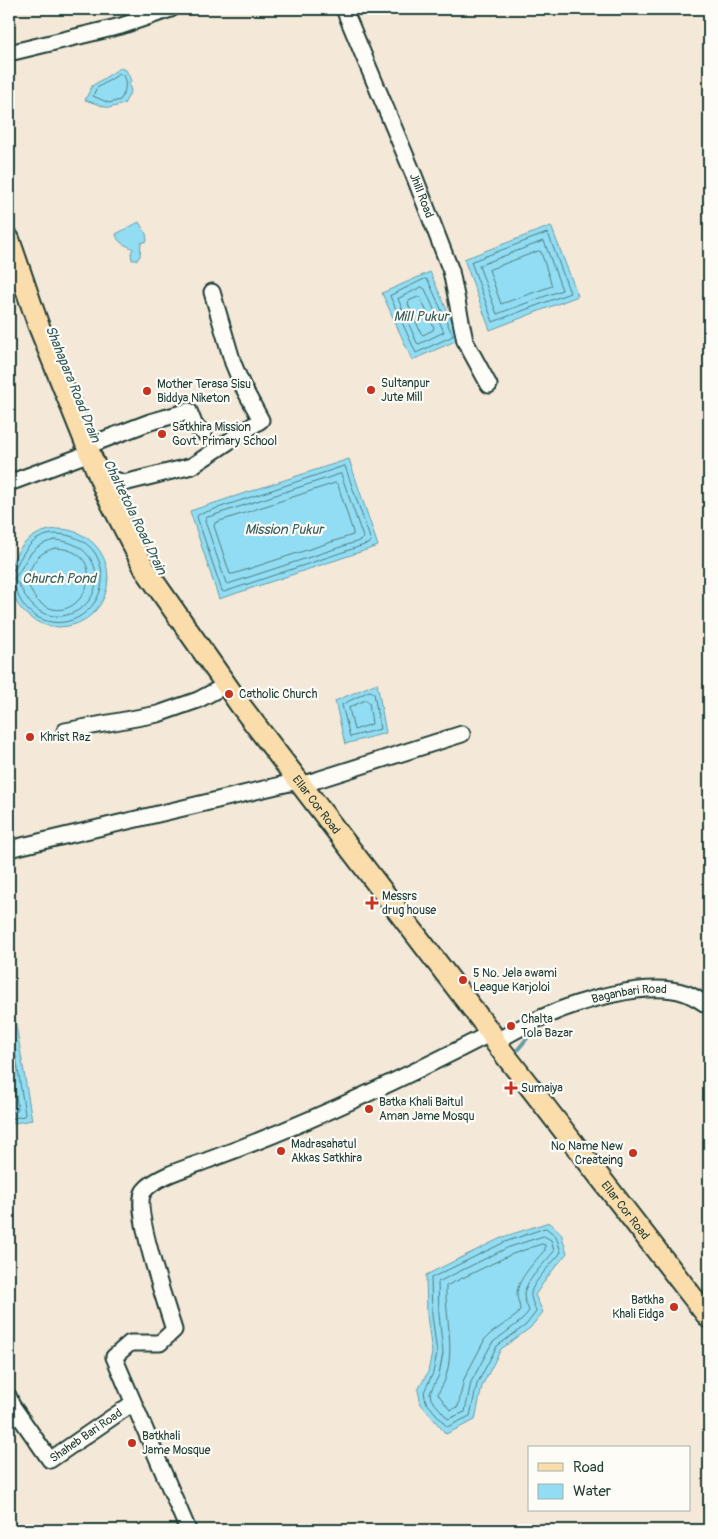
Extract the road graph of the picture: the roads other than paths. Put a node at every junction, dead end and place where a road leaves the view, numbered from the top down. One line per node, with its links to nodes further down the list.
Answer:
1 (171, 9): 3 (street)
2 (344, 9): 6 (street, Jhill Road)
3 (9, 53)
4 (9, 239): 8 (main road, Ellar Cor Road)
5 (212, 292): 9 (street)
6 (490, 385)
7 (204, 433): 8 (street)
8 (89, 449): 9 (main road, Ellar Cor Road); 10 (street)
9 (98, 474): 11 (main road, Ellar Cor Road)
10 (9, 483)
11 (226, 685): 12 (street); 14 (main road, Ellar Cor Road)
12 (65, 731)
13 (462, 734): 14 (street)
14 (299, 783): 15 (street); 17 (main road, Ellar Cor Road)
15 (9, 849)
16 (709, 1006): 17 (street, Baganbari Road)
17 (493, 1037): 18 (main road, Ellar Cor Road); 20 (street, Baganbari Road)
18 (709, 1318)
19 (9, 1396): 20 (street, Shaheb Bari Road)
20 (133, 1403): 21 (street)
21 (188, 1530)

